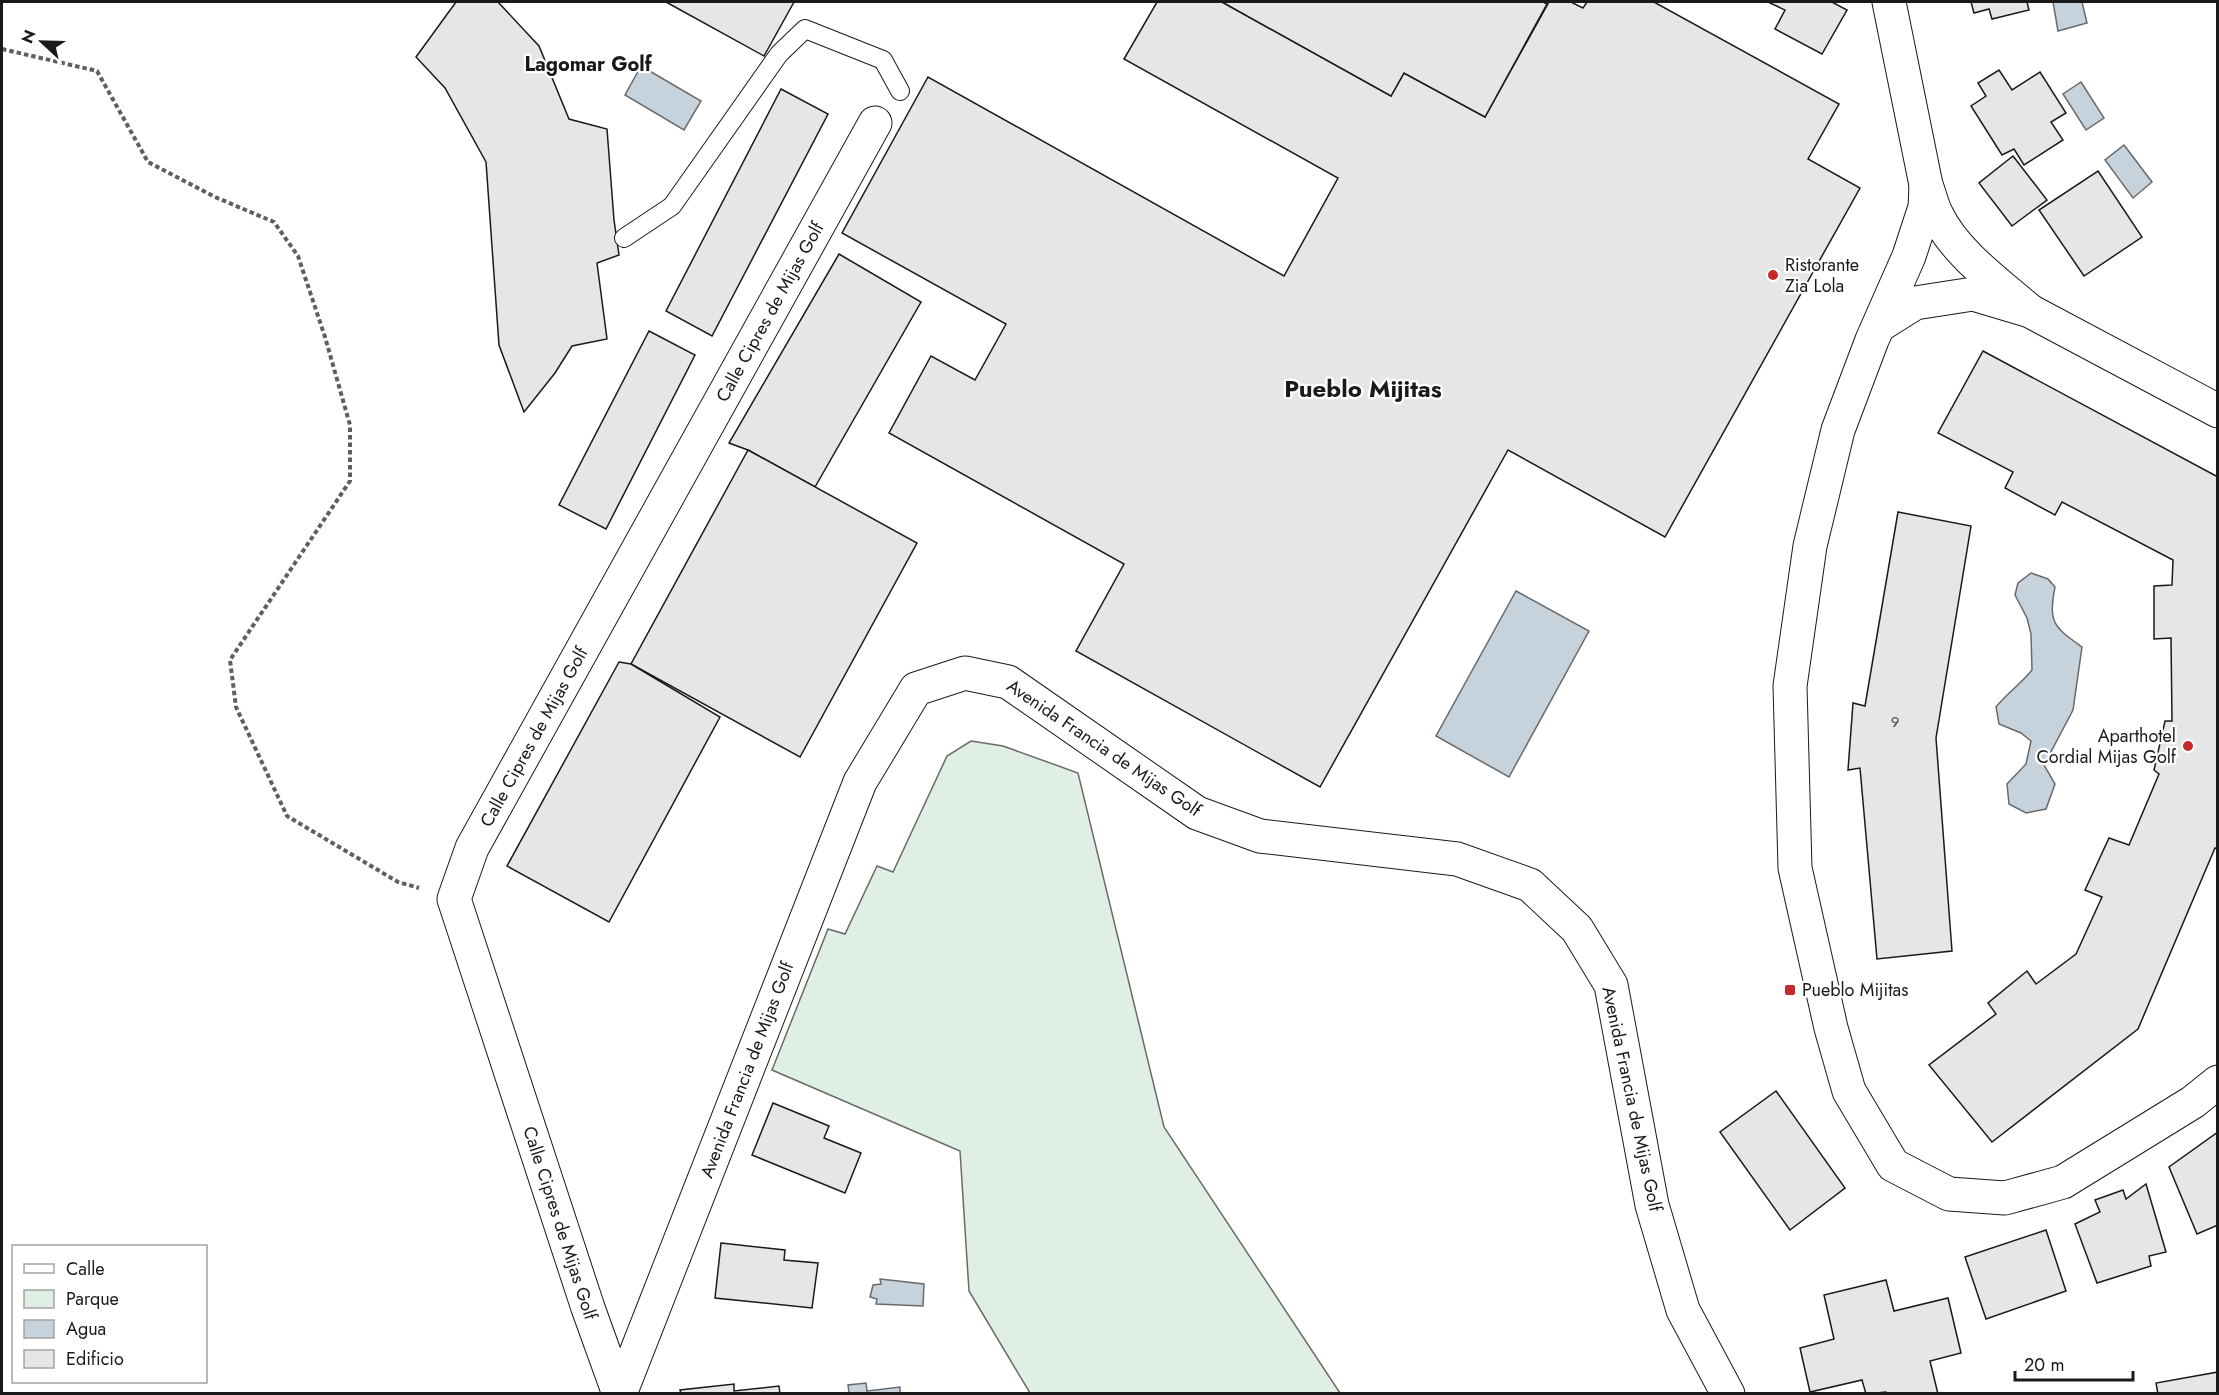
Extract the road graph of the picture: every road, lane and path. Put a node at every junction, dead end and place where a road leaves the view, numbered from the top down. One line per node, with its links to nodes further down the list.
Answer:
1 (1889, 2): 5 (street)
2 (2, 49): 10 (path)
3 (900, 91): 6 (lane)
4 (875, 123): 10 (street, Calle Cipres de Mijas Golf)
5 (1926, 185): 7 (street); 8 (street)
6 (624, 238)
7 (2030, 311): 8 (street); 9 (street)
8 (1880, 325): 11 (street)
9 (2217, 411)
10 (454, 899): 12 (street, Calle Cipres de Mijas Golf)
11 (2217, 1082)
12 (619, 1394): 13 (street, Avenida Francia de Mijas Golf)
13 (1728, 1394)

